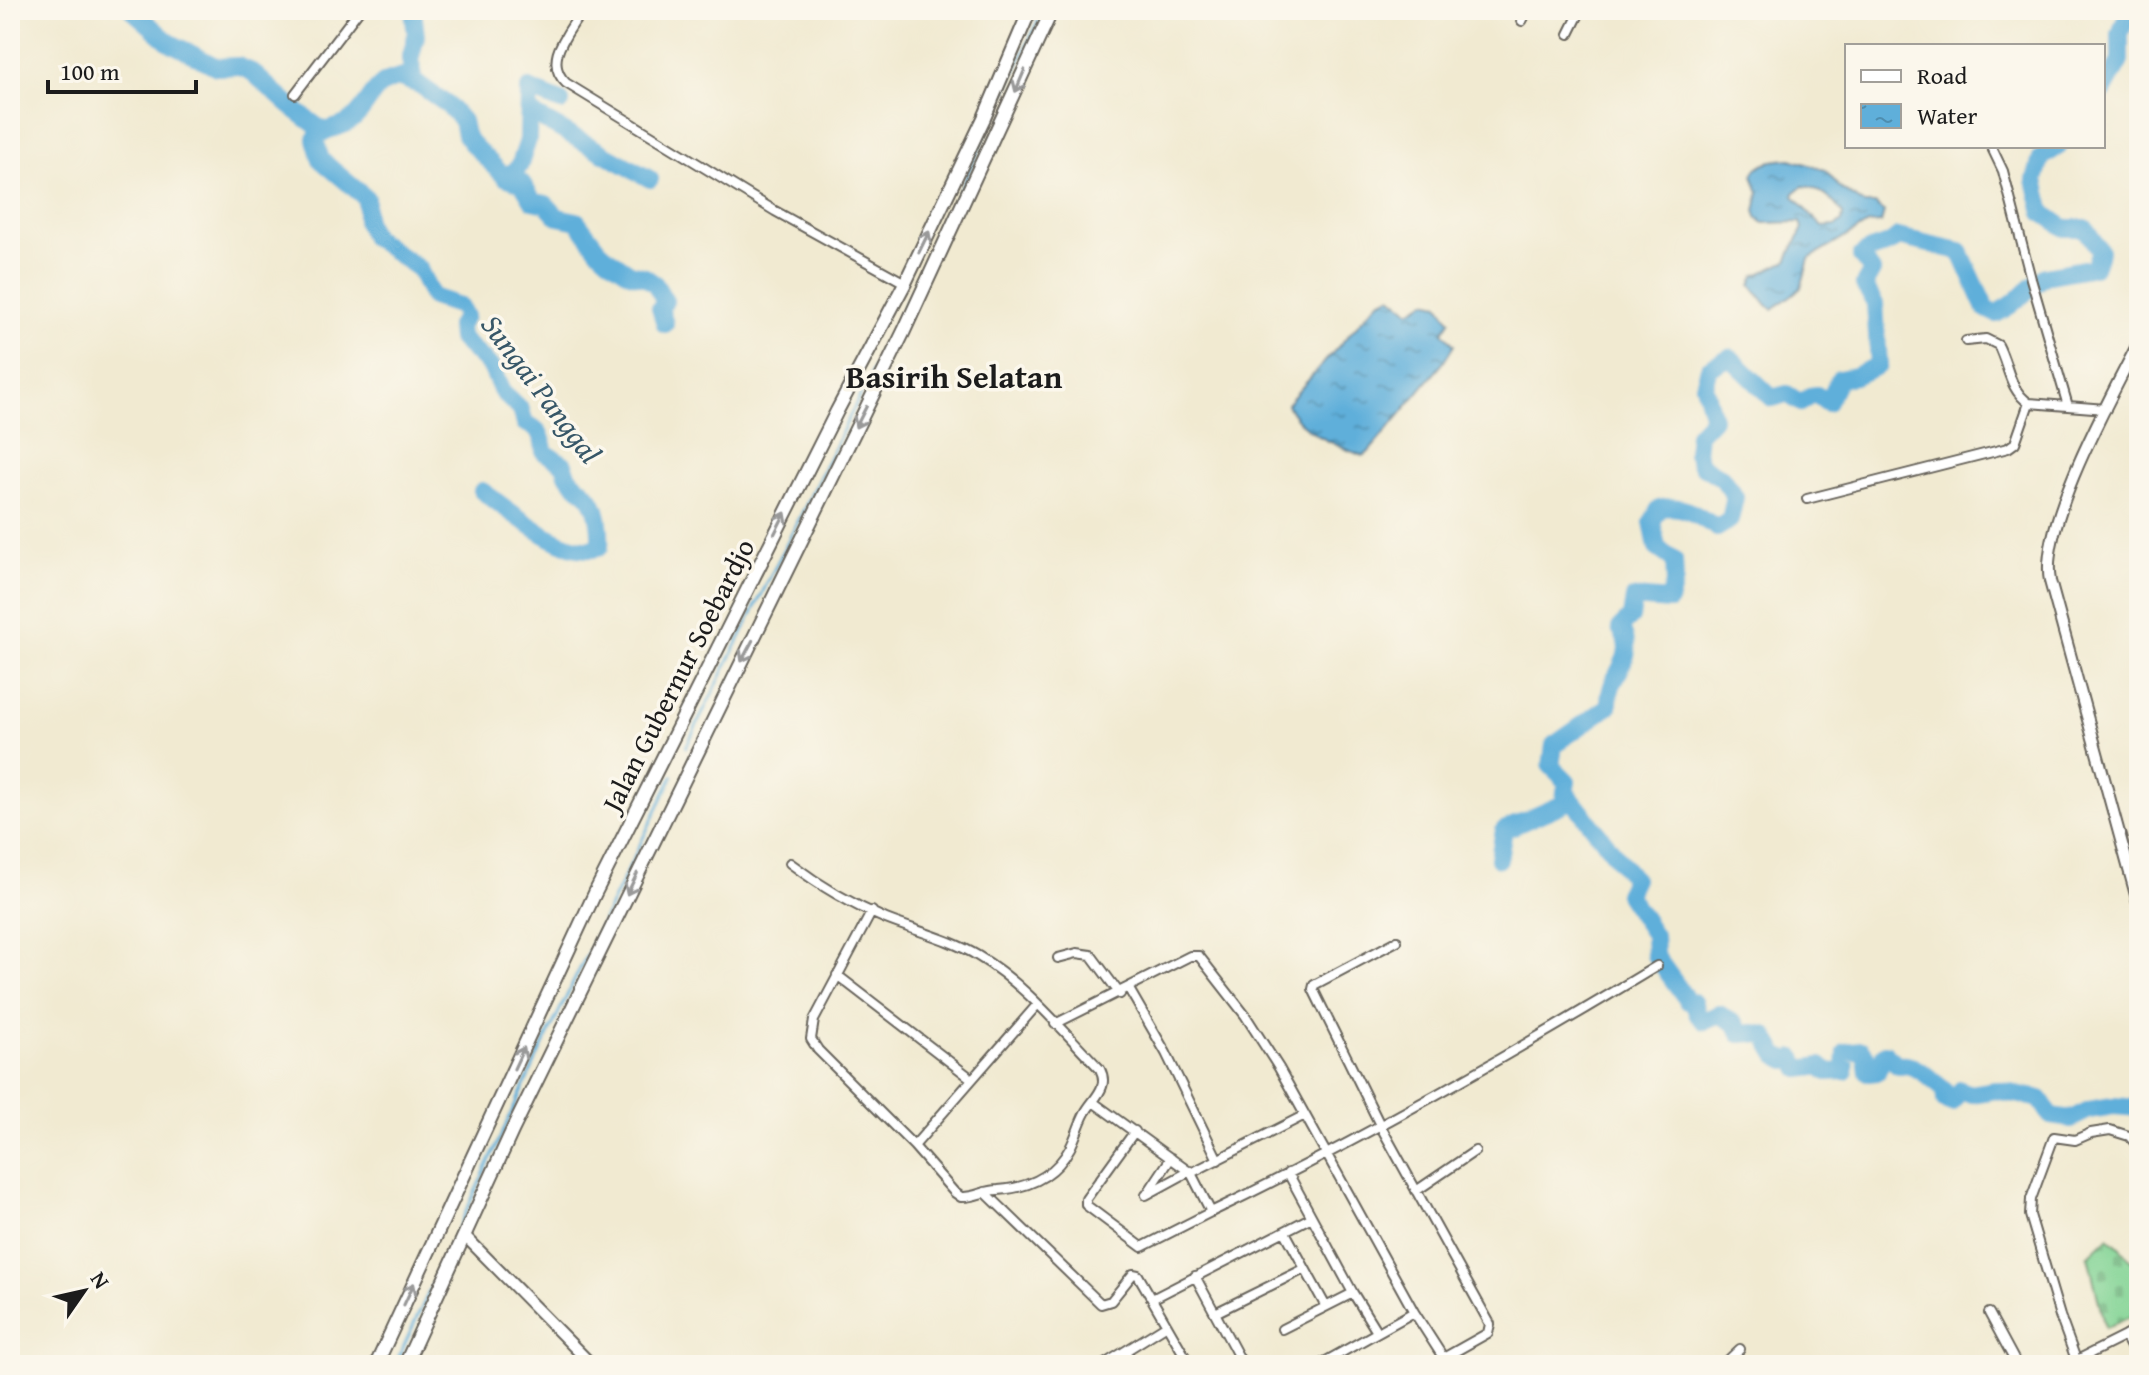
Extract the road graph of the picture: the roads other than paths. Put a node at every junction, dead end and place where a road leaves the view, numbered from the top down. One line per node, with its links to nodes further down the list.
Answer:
1 (359, 10): 9 (street)
2 (582, 10): 11 (street)
3 (1030, 10): 11 (highway, Jalan Gubernur Soebardjo, one-way to 3)
4 (1052, 10): 19 (highway, Jalan Gubernur Soebardjo, one-way to 19)
5 (1528, 10): 7 (street)
6 (1581, 10): 8 (street)
7 (1522, 21)
8 (1569, 34)
9 (295, 94)
10 (1992, 148): 15 (street)
11 (905, 283): 18 (highway, Jalan Gubernur Soebardjo, one-way to 11)
12 (1966, 341): 14 (street)
13 (2139, 342): 16 (street)
14 (2029, 403): 15 (street); 17 (street)
15 (2068, 406): 16 (street)
16 (2106, 409): 21 (street)
17 (1807, 499)
18 (666, 752): 19 (highway); 68 (highway, Jalan Gubernur Soebardjo, one-way to 18)
19 (691, 764): 49 (highway, Jalan Gubernur Soebardjo, one-way to 49)
20 (790, 863): 22 (street)
21 (2139, 906)
22 (872, 911): 26 (street); 29 (street)
23 (1397, 941): 34 (street)
24 (1058, 958): 28 (street)
25 (1657, 966): 34 (street)
26 (837, 975): 31 (street); 36 (street)
27 (1129, 989): 28 (street); 33 (street); 41 (street)
28 (1120, 994): 30 (street)
29 (1037, 1005): 30 (street); 31 (street)
30 (1055, 1024): 32 (street)
31 (972, 1079): 36 (street)
32 (1093, 1102): 35 (street); 45 (street)
33 (1305, 1115): 39 (street); 41 (street)
34 (1381, 1127): 39 (street); 44 (street)
35 (1135, 1131): 40 (street); 46 (street)
36 (914, 1146): 45 (street)
37 (2139, 1147): 66 (street)
38 (1475, 1151): 44 (street)
39 (1328, 1153): 43 (street); 55 (street)
40 (1171, 1158): 42 (street); 42 (street)
41 (1218, 1160): 42 (street)
42 (1190, 1172): 46 (street)
43 (1288, 1173): 46 (street); 47 (street)
44 (1416, 1191): 65 (street)
45 (985, 1192): 53 (street)
46 (1211, 1212)
47 (1310, 1218): 48 (street); 52 (street)
48 (1285, 1232): 50 (street); 51 (street)
49 (465, 1236): 69 (highway, Jalan Gubernur Soebardjo); 70 (street)
50 (1304, 1269): 54 (street); 56 (street)
51 (1195, 1276): 53 (street); 56 (street)
52 (1353, 1293): 54 (street); 61 (street)
53 (1152, 1299): 58 (street)
54 (1325, 1305): 60 (street)
55 (1414, 1312): 61 (street); 65 (street)
56 (1215, 1313): 74 (street)
57 (1989, 1313): 78 (street)
58 (1167, 1325): 64 (street); 73 (street)
59 (2139, 1328): 62 (street)
60 (1282, 1329)
61 (1377, 1332): 75 (street)
62 (2125, 1336): 66 (street); 67 (street)
63 (1740, 1349): 77 (street)
64 (1126, 1352): 71 (street); 72 (street)
65 (1446, 1361): 76 (street)
66 (2077, 1362): 79 (street)
67 (2139, 1362)
68 (376, 1365)
69 (405, 1365)
70 (592, 1365)
71 (1103, 1365)
72 (1134, 1365)
73 (1190, 1365)
74 (1243, 1365)
75 (1319, 1365)
76 (1431, 1365)
77 (1723, 1365)
78 (2017, 1365)
79 (2067, 1365)

